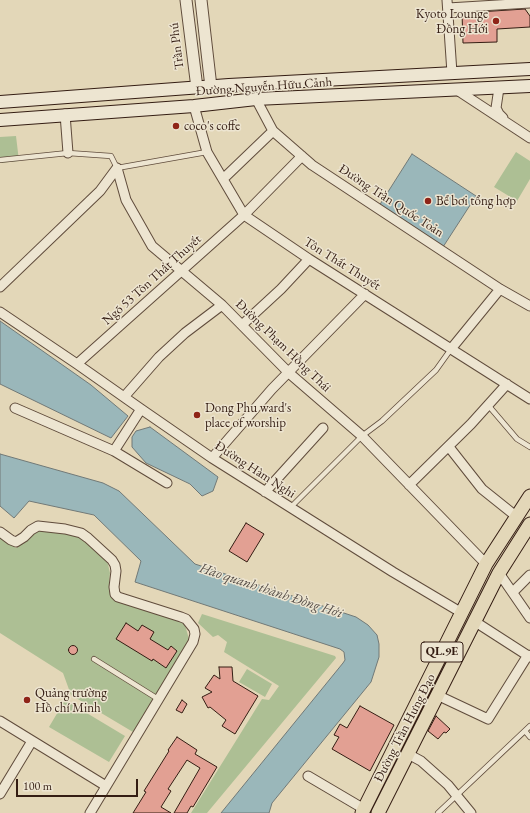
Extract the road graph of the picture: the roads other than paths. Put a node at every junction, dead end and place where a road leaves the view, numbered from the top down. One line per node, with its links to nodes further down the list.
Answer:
1 (186, 0): 10 (street, Trần Phú)
2 (201, 0): 9 (street)
3 (530, 3): 4 (street)
4 (448, 4): 7 (street)
5 (530, 69): 6 (main road, Đường Nguyễn Hữu Cảnh)
6 (500, 71): 7 (main road, Đường Nguyễn Hữu Cảnh); 11 (main road)
7 (452, 73): 9 (main road, Đường Nguyễn Hữu Cảnh); 12 (main road)
8 (530, 86): 11 (main road, Đường Nguyễn Hữu Cảnh)
9 (211, 87): 10 (main road, Đường Nguyễn Hữu Cảnh)
10 (195, 88): 14 (main road, Đường Nguyễn Hữu Cảnh); 15 (main road)
11 (499, 88): 12 (main road, Đường Nguyễn Hữu Cảnh); 18 (street)
12 (457, 90): 13 (main road, Đường Nguyễn Hữu Cảnh); 18 (street)
13 (256, 99): 15 (main road, Đường Nguyễn Hữu Cảnh); 19 (street, Đường Trần Quốc Toản)
14 (0, 102)
15 (194, 106): 16 (main road, Đường Nguyễn Hữu Cảnh); 21 (street, Tôn Thất Thuyết)
16 (65, 114): 17 (main road, Đường Nguyễn Hữu Cảnh); 22 (street)
17 (0, 120)
18 (508, 123): 20 (street)
19 (273, 130): 23 (street, Đường Trần Quốc Toản); 26 (street)
20 (530, 138)
21 (207, 152): 25 (lane); 26 (street, Tôn Thất Thuyết)
22 (68, 153): 24 (lane); 25 (lane)
23 (302, 156): 27 (street, Ngõ 53 Tôn Thất Thuyết); 31 (street, Đường Trần Quốc Toản)
24 (0, 160)
25 (117, 168): 29 (street, Đường Phạm Hồng Thái); 30 (street)
26 (223, 179): 27 (street, Tôn Thất Thuyết)
27 (244, 215): 28 (street, Tôn Thất Thuyết); 29 (street, Ngõ 53 Tôn Thất Thuyết)
28 (309, 259): 32 (street, Tôn Thất Thuyết); 36 (street)
29 (182, 271): 33 (street, Đường Phạm Hồng Thái); 38 (street, Ngõ 53 Tôn Thất Thuyết)
30 (0, 287)
31 (500, 288): 34 (street, Đường Trần Quốc Toản); 37 (street)
32 (365, 294): 37 (street, Tôn Thất Thuyết); 39 (street)
33 (222, 305): 36 (street, Đường Phạm Hồng Thái); 41 (street)
34 (530, 306)
35 (0, 312): 38 (street, Đường Hàm Nghi)
36 (242, 324): 39 (street, Đường Phạm Hồng Thái)
37 (451, 349): 40 (street, Tôn Thất Thuyết); 47 (lane)
38 (77, 364): 41 (street, Đường Hàm Nghi)
39 (289, 373): 47 (street, Đường Phạm Hồng Thái); 51 (street)
40 (507, 384): 42 (street, Tôn Thất Thuyết); 43 (street)
41 (124, 396): 45 (street, Đường Hàm Nghi)
42 (530, 399)
43 (488, 405): 48 (street); 49 (lane)
44 (15, 408): 50 (street)
45 (140, 409): 50 (street); 51 (street, Đường Hàm Nghi)
46 (323, 428): 54 (street)
47 (362, 436): 53 (street, Đường Phạm Hồng Thái); 56 (lane)
48 (448, 446): 53 (street); 57 (street)
49 (530, 447)
50 (114, 451): 52 (street)
51 (212, 458): 54 (street, Đường Hàm Nghi)
52 (167, 483)
53 (409, 485): 60 (street, Đường Phạm Hồng Thái)
54 (265, 492): 56 (street, Đường Hàm Nghi)
55 (530, 496): 57 (main road, Đường Trần Hưng Đạo / QL.9E)
56 (290, 508): 64 (street, Đường Hàm Nghi)
57 (517, 517): 60 (main road, Đường Trần Hưng Đạo / QL.9E)
58 (530, 524): 61 (main road, Đường Trần Hưng Đạo / QL.9E)
59 (0, 532): 70 (street)
60 (486, 564): 64 (main road, Đường Trần Hưng Đạo / QL.9E)
61 (499, 573): 63 (street); 66 (main road, Đường Trần Hưng Đạo / QL.9E)
62 (530, 575): 63 (street)
63 (513, 592): 65 (street)
64 (462, 613): 66 (main road); 81 (main road, Đường Trần Hưng Đạo / QL.9E)
65 (530, 618)
66 (474, 621): 67 (street); 69 (main road, Đường Trần Hưng Đạo / QL.9E)
67 (529, 656): 69 (street)
68 (94, 659): 70 (lane)
69 (437, 695): 76 (main road, Đường Trần Hưng Đạo / QL.9E)
70 (158, 699): 78 (street)
71 (0, 721): 75 (street)
72 (530, 726): 73 (lane)
73 (525, 731): 74 (lane); 80 (lane)
74 (530, 737)
75 (32, 741): 78 (street); 79 (street)
76 (408, 754): 80 (street); 83 (main road, Đường Trần Hưng Đạo / QL.9E)
77 (308, 776): 81 (street)
78 (106, 786): 82 (street)
79 (0, 794)
80 (458, 796): 84 (lane); 85 (street)
81 (365, 812)
82 (90, 813)
83 (378, 813)
84 (438, 813)
85 (471, 813)

